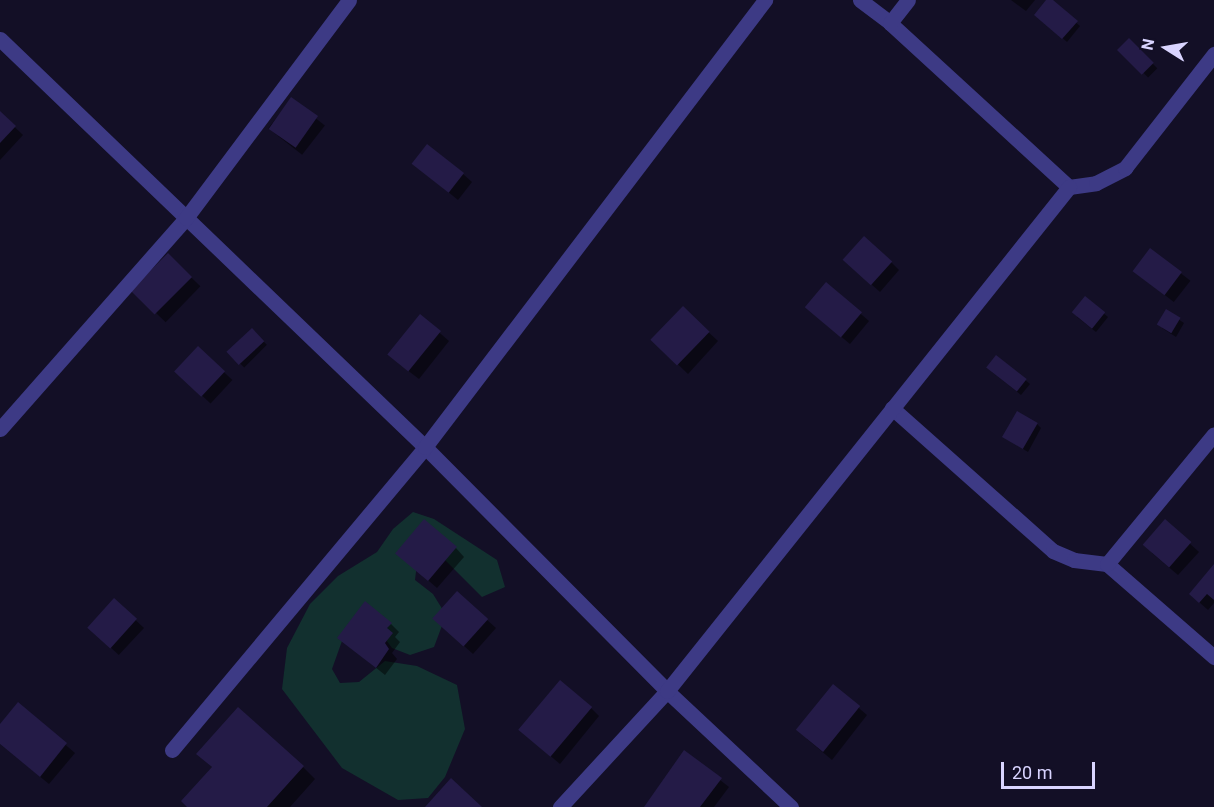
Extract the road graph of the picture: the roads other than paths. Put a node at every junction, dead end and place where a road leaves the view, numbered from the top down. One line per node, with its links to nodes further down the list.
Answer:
1 (349, 0): 9 (street)
2 (765, 0): 13 (street)
3 (860, 0): 5 (street)
4 (908, 0): 5 (street)
5 (890, 23): 8 (street)
6 (0, 39): 9 (street)
7 (1214, 54): 8 (street)
8 (1069, 187): 10 (street)
9 (186, 218): 11 (street); 13 (street)
10 (892, 408): 14 (street); 16 (street)
11 (0, 429)
12 (1214, 434): 14 (street)
13 (425, 447): 16 (street); 17 (street)
14 (1107, 564): 15 (street)
15 (1214, 657)
16 (666, 691): 18 (street); 19 (street)
17 (172, 750)
18 (560, 807)
19 (791, 807)

